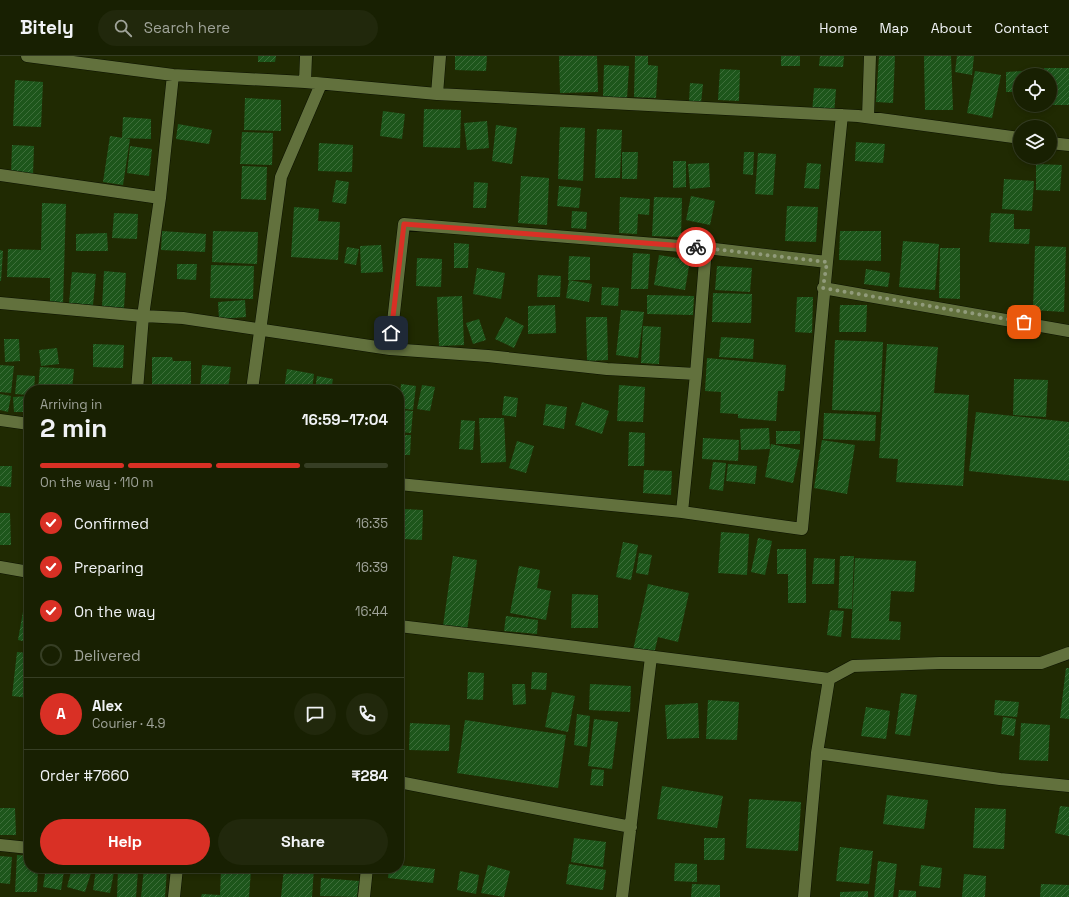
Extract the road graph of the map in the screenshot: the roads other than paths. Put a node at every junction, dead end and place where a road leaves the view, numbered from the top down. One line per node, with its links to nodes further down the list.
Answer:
1 (27, 56): 5 (street)
2 (306, 56): 6 (street)
3 (440, 56): 8 (street)
4 (870, 56): 10 (street)
5 (173, 75): 6 (street); 15 (street)
6 (305, 82): 7 (street)
7 (322, 84): 8 (street); 21 (street)
8 (437, 94): 9 (street)
9 (842, 115): 10 (street); 17 (street)
10 (868, 117): 11 (street)
11 (1013, 137)
12 (1057, 144): 13 (street)
13 (1069, 146)
14 (0, 175): 15 (street)
15 (160, 198): 20 (street)
16 (706, 248): 17 (street); 23 (street); 24 (street)
17 (827, 262): 18 (street)
18 (823, 288): 22 (street); 30 (street)
19 (0, 302): 20 (street)
20 (143, 316): 21 (street); 25 (street)
21 (261, 330): 23 (street); 26 (street)
22 (1069, 330)
23 (390, 349): 24 (street)
24 (696, 374): 30 (street)
25 (137, 385)
26 (253, 385)
27 (0, 420): 28 (street)
28 (24, 423)
29 (404, 484): 30 (street)
30 (682, 512)
31 (0, 567): 32 (street)
32 (24, 571)
33 (404, 627): 35 (street)
34 (1069, 654): 36 (street)
35 (651, 657): 36 (street); 40 (street)
36 (830, 679): 37 (street)
37 (817, 754): 39 (street); 48 (street)
38 (404, 783): 40 (street)
39 (1069, 786)
40 (631, 827): 47 (street)
41 (0, 845): 42 (street)
42 (24, 847)
43 (177, 873): 45 (street)
44 (366, 873): 46 (street)
45 (174, 897)
46 (364, 897)
47 (622, 897)
48 (804, 897)

